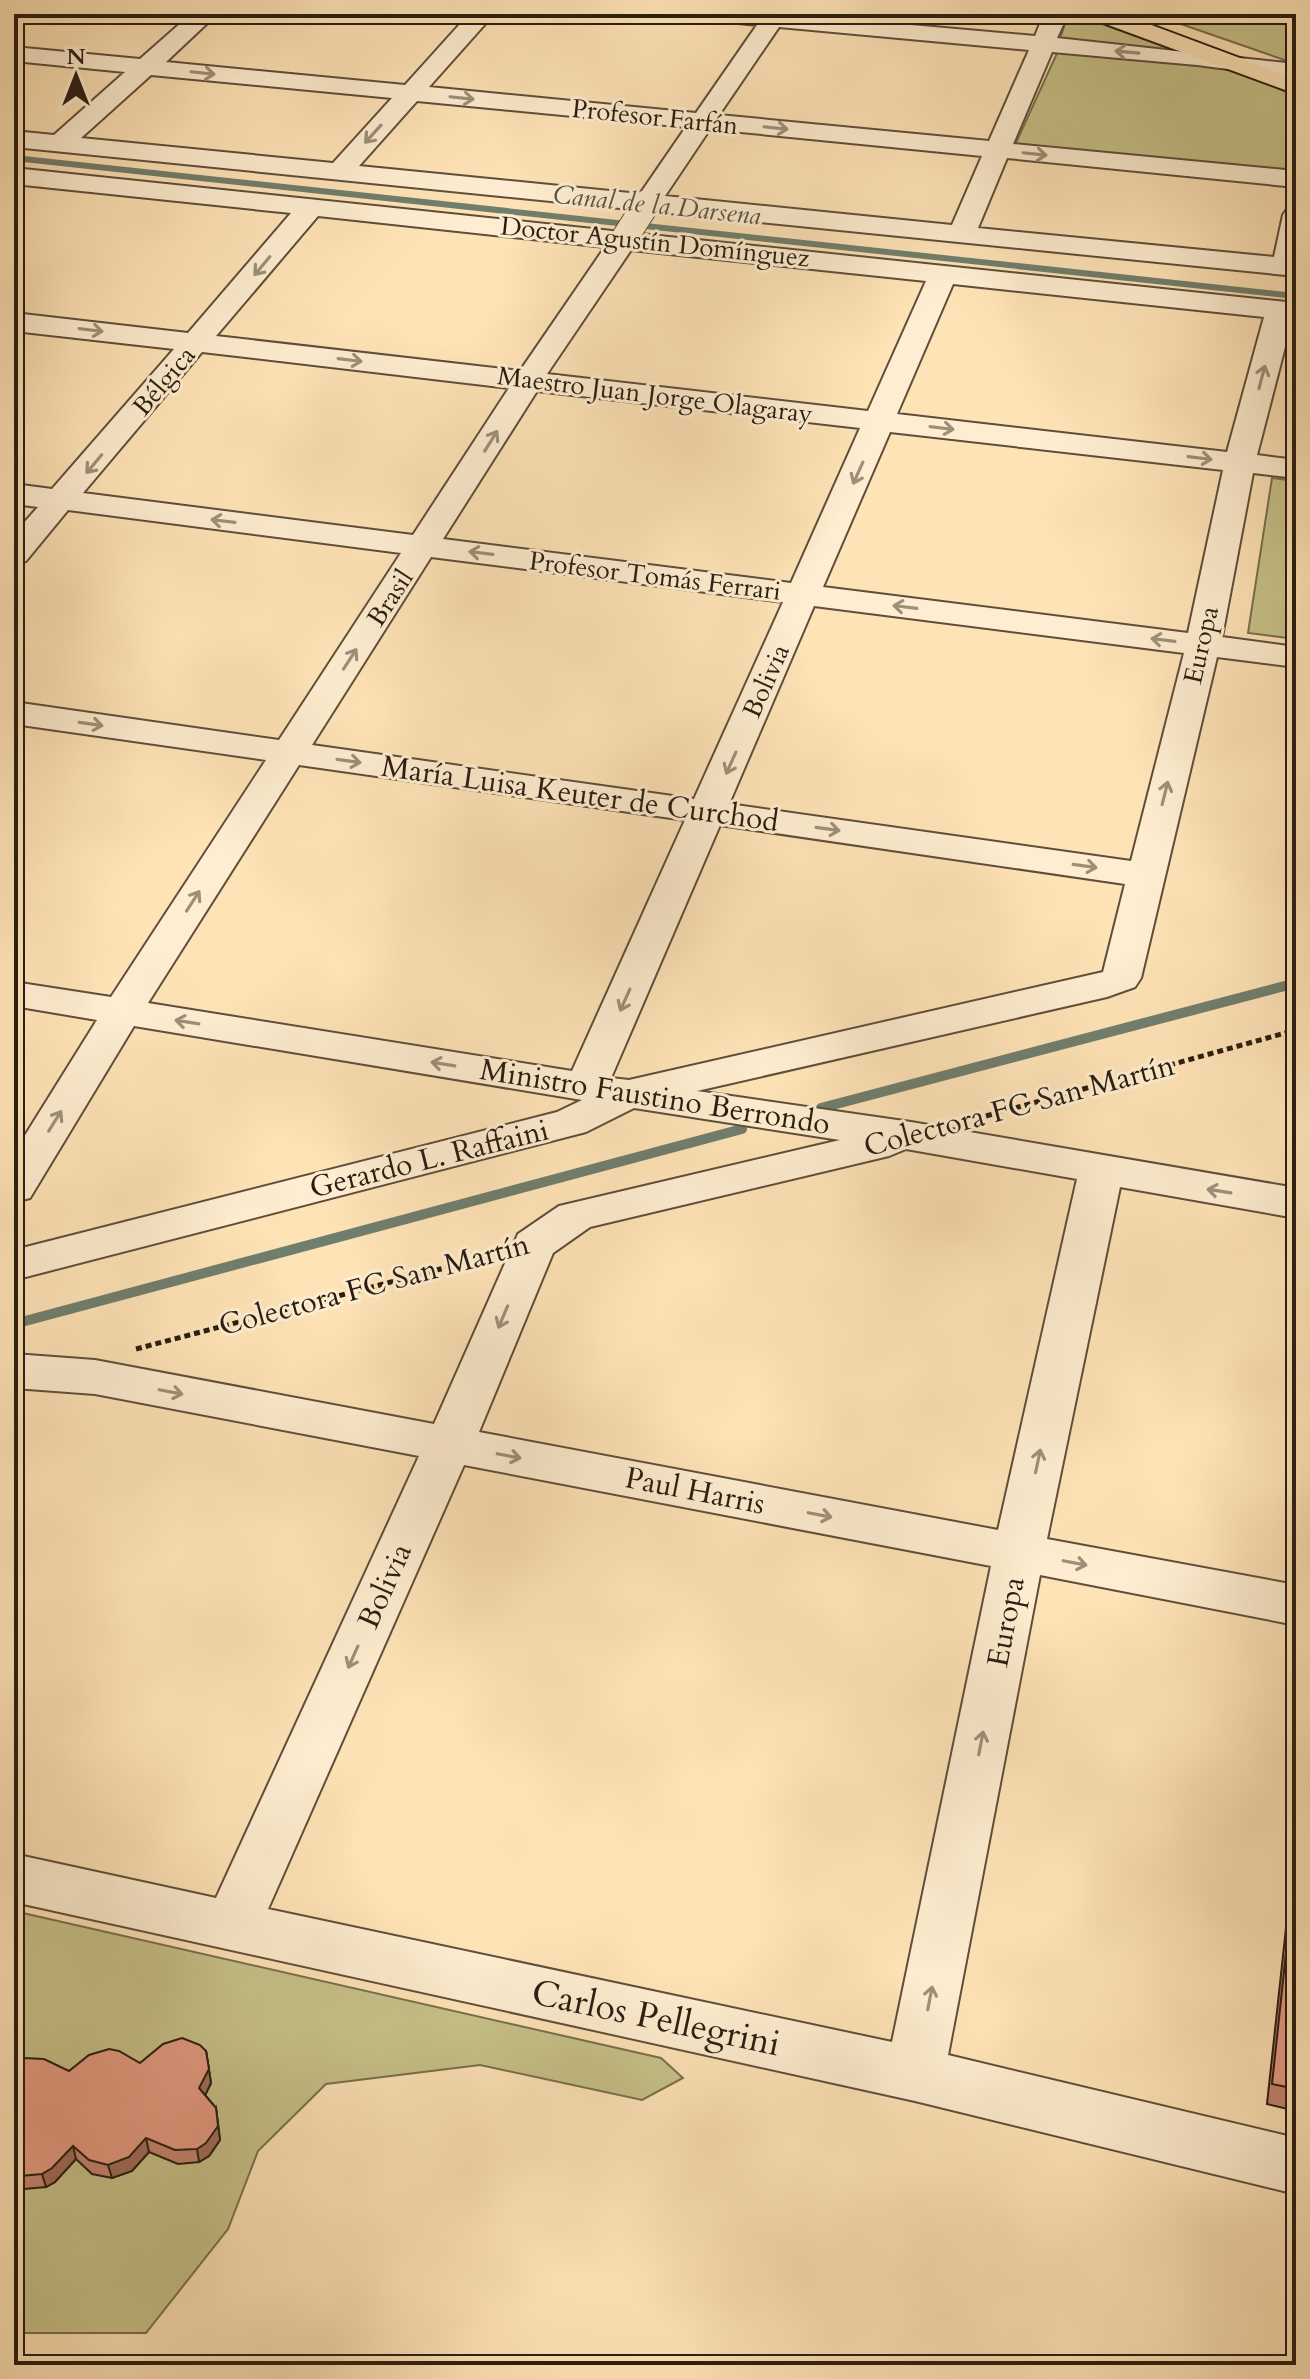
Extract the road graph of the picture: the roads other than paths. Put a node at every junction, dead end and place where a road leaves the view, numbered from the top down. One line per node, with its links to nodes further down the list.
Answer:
1 (205, 14): 11 (street)
2 (482, 14): 13 (street)
3 (710, 14): 7 (street)
4 (1056, 14): 8 (street)
5 (1100, 14): 10 (main road)
6 (1132, 14): 12 (main road)
7 (774, 17): 8 (street); 14 (street, Brasil)
8 (1043, 45): 10 (street, one-way to 8); 17 (street)
9 (14, 54): 11 (street, Profesor Farfán)
10 (1233, 62): 12 (main road)
11 (146, 67): 13 (street, Profesor Farfán, one-way to 13); 16 (street)
12 (1294, 75)
13 (410, 93): 14 (street, Profesor Farfán, one-way to 14); 18 (street, one-way to 18)
14 (700, 121): 17 (street, Profesor Farfán, one-way to 17); 21 (street, Brasil)
15 (14, 139): 16 (street, Doctor Agustín Domínguez)
16 (59, 144): 18 (street, Doctor Agustín Domínguez)
17 (998, 150): 19 (street, Profesor Farfán, one-way to 19); 24 (street)
18 (339, 172): 21 (street, Doctor Agustín Domínguez)
19 (1296, 179)
20 (18, 180): 22 (street, Doctor Agustín Domínguez)
21 (647, 203): 24 (street, Doctor Agustín Domínguez); 25 (street, Brasil, bridge)
22 (312, 206): 25 (street, Doctor Agustín Domínguez); 30 (street, Bélgica, one-way to 30)
23 (1296, 215): 26 (street)
24 (961, 235): 26 (street, Doctor Agustín Domínguez)
25 (624, 239): 27 (street, Doctor Agustín Domínguez); 31 (street, Brasil)
26 (1291, 268)
27 (944, 273): 28 (street, Doctor Agustín Domínguez); 32 (street, Bolivia)
28 (1288, 311): 33 (street, Europa, one-way to 28)
29 (14, 322): 30 (street, Maestro Juan Jorge Olagaray, one-way to 30)
30 (196, 343): 31 (street, Maestro Juan Jorge Olagaray, one-way to 31); 36 (street, Bélgica, one-way to 36)
31 (528, 381): 32 (street, Maestro Juan Jorge Olagaray); 37 (street, Brasil, one-way to 31)
32 (881, 421): 33 (street, Maestro Juan Jorge Olagaray, one-way to 33); 39 (street, Bolivia, one-way to 39)
33 (1240, 462): 34 (street, Maestro Juan Jorge Olagaray); 40 (street, Europa)
34 (1296, 469)
35 (14, 494): 36 (street, Profesor Tomás Ferrari)
36 (61, 500): 37 (street, Profesor Tomás Ferrari, one-way to 36); 38 (street, Bélgica)
37 (424, 546): 39 (street, Profesor Tomás Ferrari, one-way to 37); 43 (street, Brasil, one-way to 37)
38 (14, 554)
39 (804, 594): 40 (street, Profesor Tomás Ferrari, one-way to 39); 44 (street, Bolivia, one-way to 44)
40 (1203, 645): 41 (street, Profesor Tomás Ferrari); 45 (street, Europa, one-way to 40)
41 (1296, 657)
42 (14, 713): 43 (street, María Luisa Keuter de Curchod, one-way to 43)
43 (289, 752): 44 (street, María Luisa Keuter de Curchod, one-way to 44); 48 (street, Brasil, one-way to 43)
44 (709, 812): 45 (street, María Luisa Keuter de Curchod, one-way to 45); 49 (street, Bolivia, one-way to 49)
45 (1146, 875): 46 (street, Europa)
46 (1121, 978): 49 (street, Gerardo L. Raffaini)
47 (14, 994): 48 (street, Ministro Faustino Berrondo)
48 (122, 1012): 49 (street, Ministro Faustino Berrondo, one-way to 48); 52 (street, Brasil, one-way to 48)
49 (607, 1090): 50 (street, Ministro Faustino Berrondo); 55 (street, Gerardo L. Raffaini)
50 (911, 1136): 51 (street, Ministro Faustino Berrondo); 54 (street, Colectora FC San Martín)
51 (1101, 1171): 53 (street, Ministro Faustino Berrondo, one-way to 51); 58 (street, Europa, one-way to 51)
52 (14, 1188)
53 (1296, 1203)
54 (534, 1245): 57 (street, Bolivia, one-way to 57)
55 (14, 1265)
56 (60, 1371): 57 (street, Paul Harris, one-way to 57)
57 (448, 1444): 58 (street, Paul Harris, one-way to 58); 61 (street, Bolivia, one-way to 61)
58 (1020, 1553): 59 (street, Paul Harris, one-way to 59); 62 (street, Europa, one-way to 58)
59 (1296, 1605)
60 (14, 1878): 61 (street, Carlos Pellegrini)
61 (232, 1926): 62 (street, Carlos Pellegrini)
62 (915, 2074): 63 (street, Carlos Pellegrini)
63 (1296, 2166)

